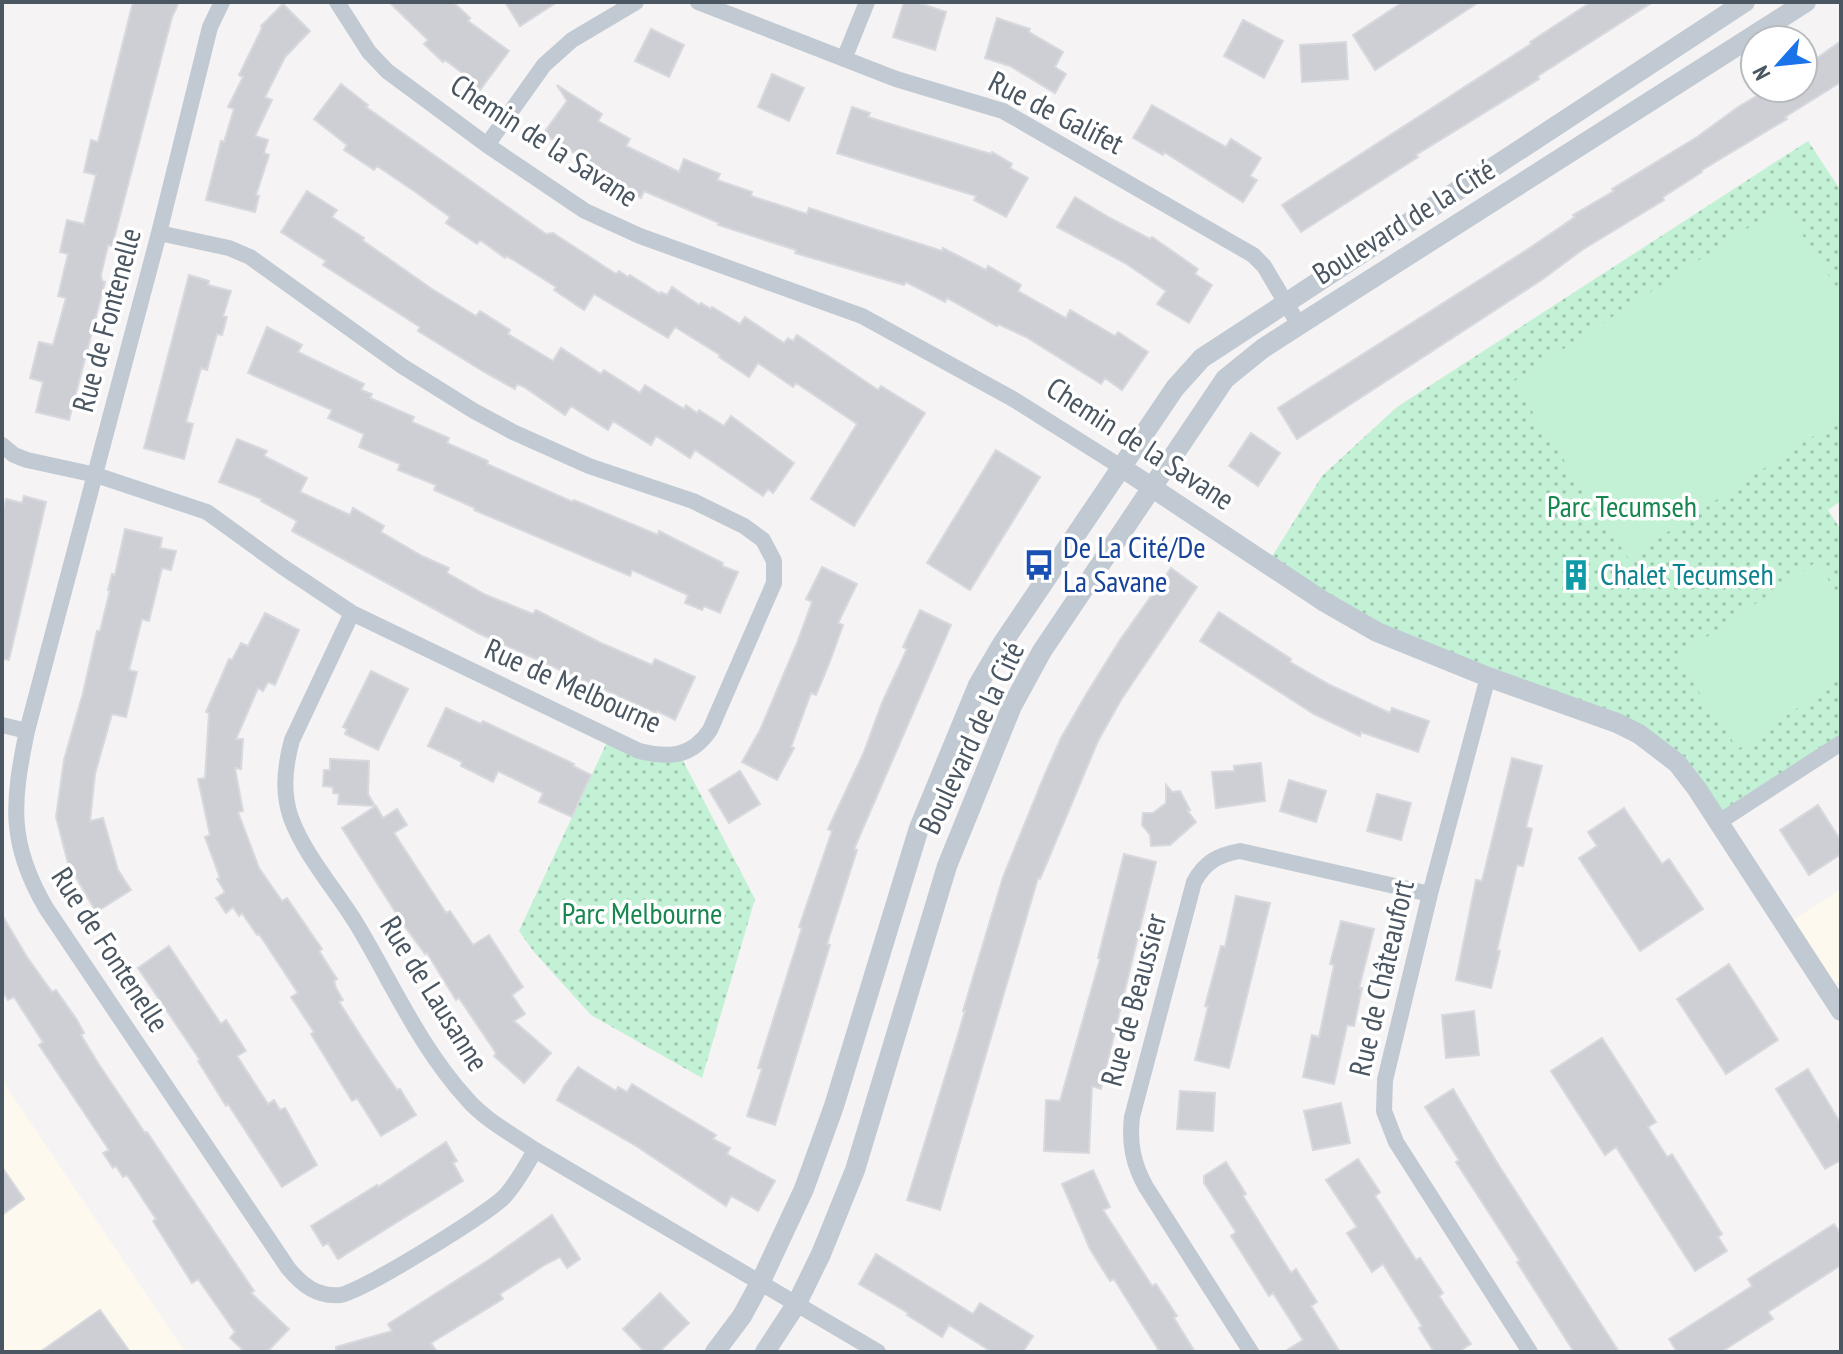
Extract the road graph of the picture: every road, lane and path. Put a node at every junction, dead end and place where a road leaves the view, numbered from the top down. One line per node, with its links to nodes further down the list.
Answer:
1 (222, 2): 10 (street, Rue de Fontenelle)
2 (337, 2): 9 (street, Chemin de la Savane)
3 (636, 2): 9 (street)
4 (698, 2): 8 (street, Rue de Galifet)
5 (867, 2): 8 (street)
6 (1745, 2): 11 (street, Boulevard de la Cité)
7 (1806, 2): 12 (street, Boulevard de la Cité)
8 (844, 59): 11 (street, Rue de Galifet)
9 (487, 145): 14 (street, Chemin de la Savane)
10 (159, 233): 15 (street, Rue de Fontenelle); 17 (street, Rue de Melbourne)
11 (1287, 302): 12 (street, Rue de Galifet); 14 (street, Boulevard de la Cité)
12 (1299, 325): 16 (street, Boulevard de la Cité)
13 (2, 445): 15 (street, Rue de Melbourne)
14 (1121, 467): 16 (street, Chemin de la Savane); 26 (street, Boulevard de la Cité)
15 (96, 475): 17 (street, Rue de Melbourne); 20 (street, Rue de Fontenelle)
16 (1152, 488): 18 (street, Chemin de la Savane); 27 (street, Boulevard de la Cité)
17 (352, 613): 25 (street, Rue de Lausanne)
18 (1488, 677): 22 (street, Chemin de la Savane); 23 (street, Rue de Châteaufort)
19 (2, 725): 20 (street)
20 (27, 731): 25 (street, Rue de Fontenelle)
21 (1841, 743): 22 (street)
22 (1719, 822): 24 (street, Chemin de la Savane)
23 (1430, 894): 31 (street, Rue de Beaussier); 32 (street, Rue de Châteaufort)
24 (1841, 1011)
25 (535, 1150): 26 (street, Rue de Lausanne)
26 (761, 1281): 27 (street, Rue de Lausanne); 28 (street, Boulevard de la Cité)
27 (797, 1303): 29 (street, Boulevard de la Cité); 30 (street, Rue de Lausanne)
28 (715, 1352)
29 (765, 1352)
30 (878, 1352)
31 (1251, 1352)
32 (1530, 1352)

